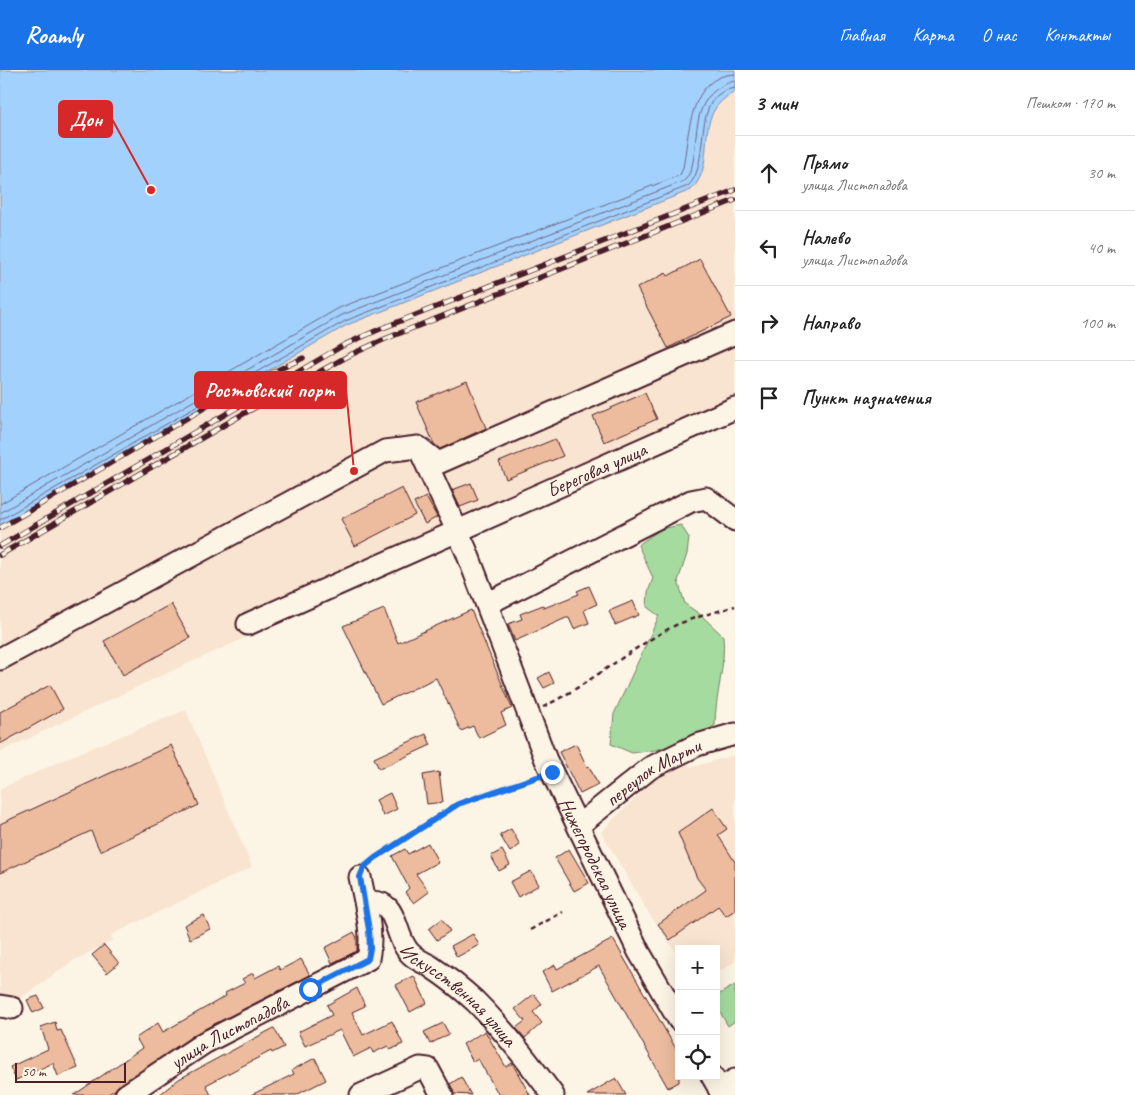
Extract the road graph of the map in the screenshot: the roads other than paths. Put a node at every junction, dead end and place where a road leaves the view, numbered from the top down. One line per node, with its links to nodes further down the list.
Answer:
1 (735, 333): 3 (street)
2 (735, 408): 5 (street, Береговая улица)
3 (418, 446): 5 (street, Нижегородская улица); 8 (street)
4 (735, 520): 6 (street)
5 (458, 531): 6 (street, Нижегородская улица); 7 (street, Береговая улица)
6 (487, 604): 10 (street, Нижегородская улица)
7 (248, 624)
8 (0, 659)
9 (735, 734): 10 (street, переулок Марти)
10 (579, 825): 13 (street, Нижегородская улица)
11 (360, 877): 12 (street, улица Листопадова)
12 (366, 903): 14 (street, улица Листопадова); 17 (street, Искусственная улица)
13 (675, 1013)
14 (126, 1095)
15 (361, 1095): 16 (street)
16 (442, 1095)
17 (553, 1095)

